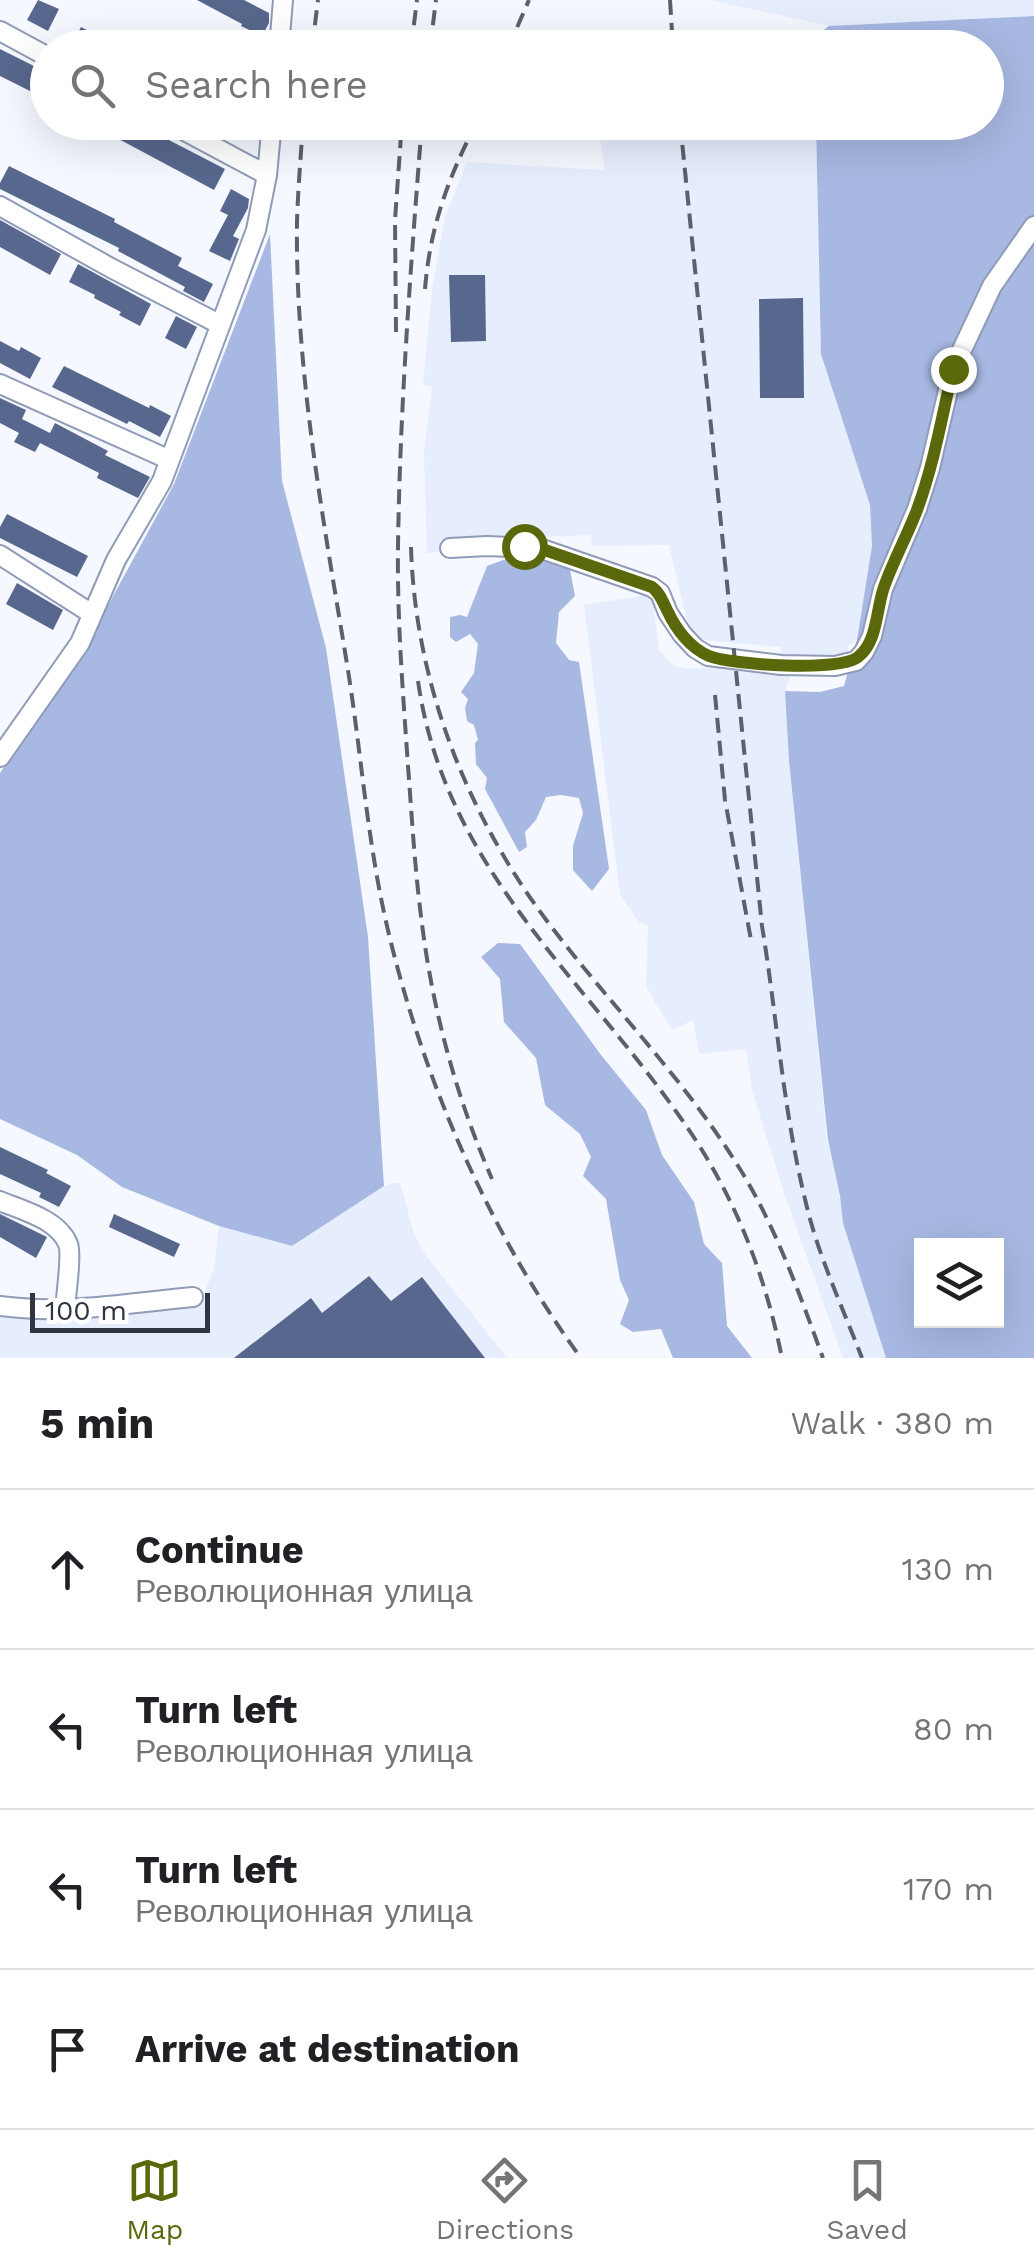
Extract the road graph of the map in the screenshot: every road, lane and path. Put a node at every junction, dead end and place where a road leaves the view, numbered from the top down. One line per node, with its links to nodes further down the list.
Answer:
1 (283, 0): 2 (street)
2 (280, 30)
3 (0, 31): 4 (street)
4 (30, 47)
5 (202, 140): 7 (street)
6 (270, 140): 7 (street)
7 (267, 175): 10 (street)
8 (0, 206): 10 (street)
9 (1034, 226): 13 (street)
10 (219, 324): 12 (street)
11 (0, 384): 12 (street)
12 (170, 460): 15 (street)
13 (450, 548)
14 (0, 555): 15 (street)
15 (92, 614): 16 (street)
16 (2, 748)
17 (0, 1201): 20 (street)
18 (193, 1296): 20 (street)
19 (0, 1306): 20 (street)
20 (65, 1309)

